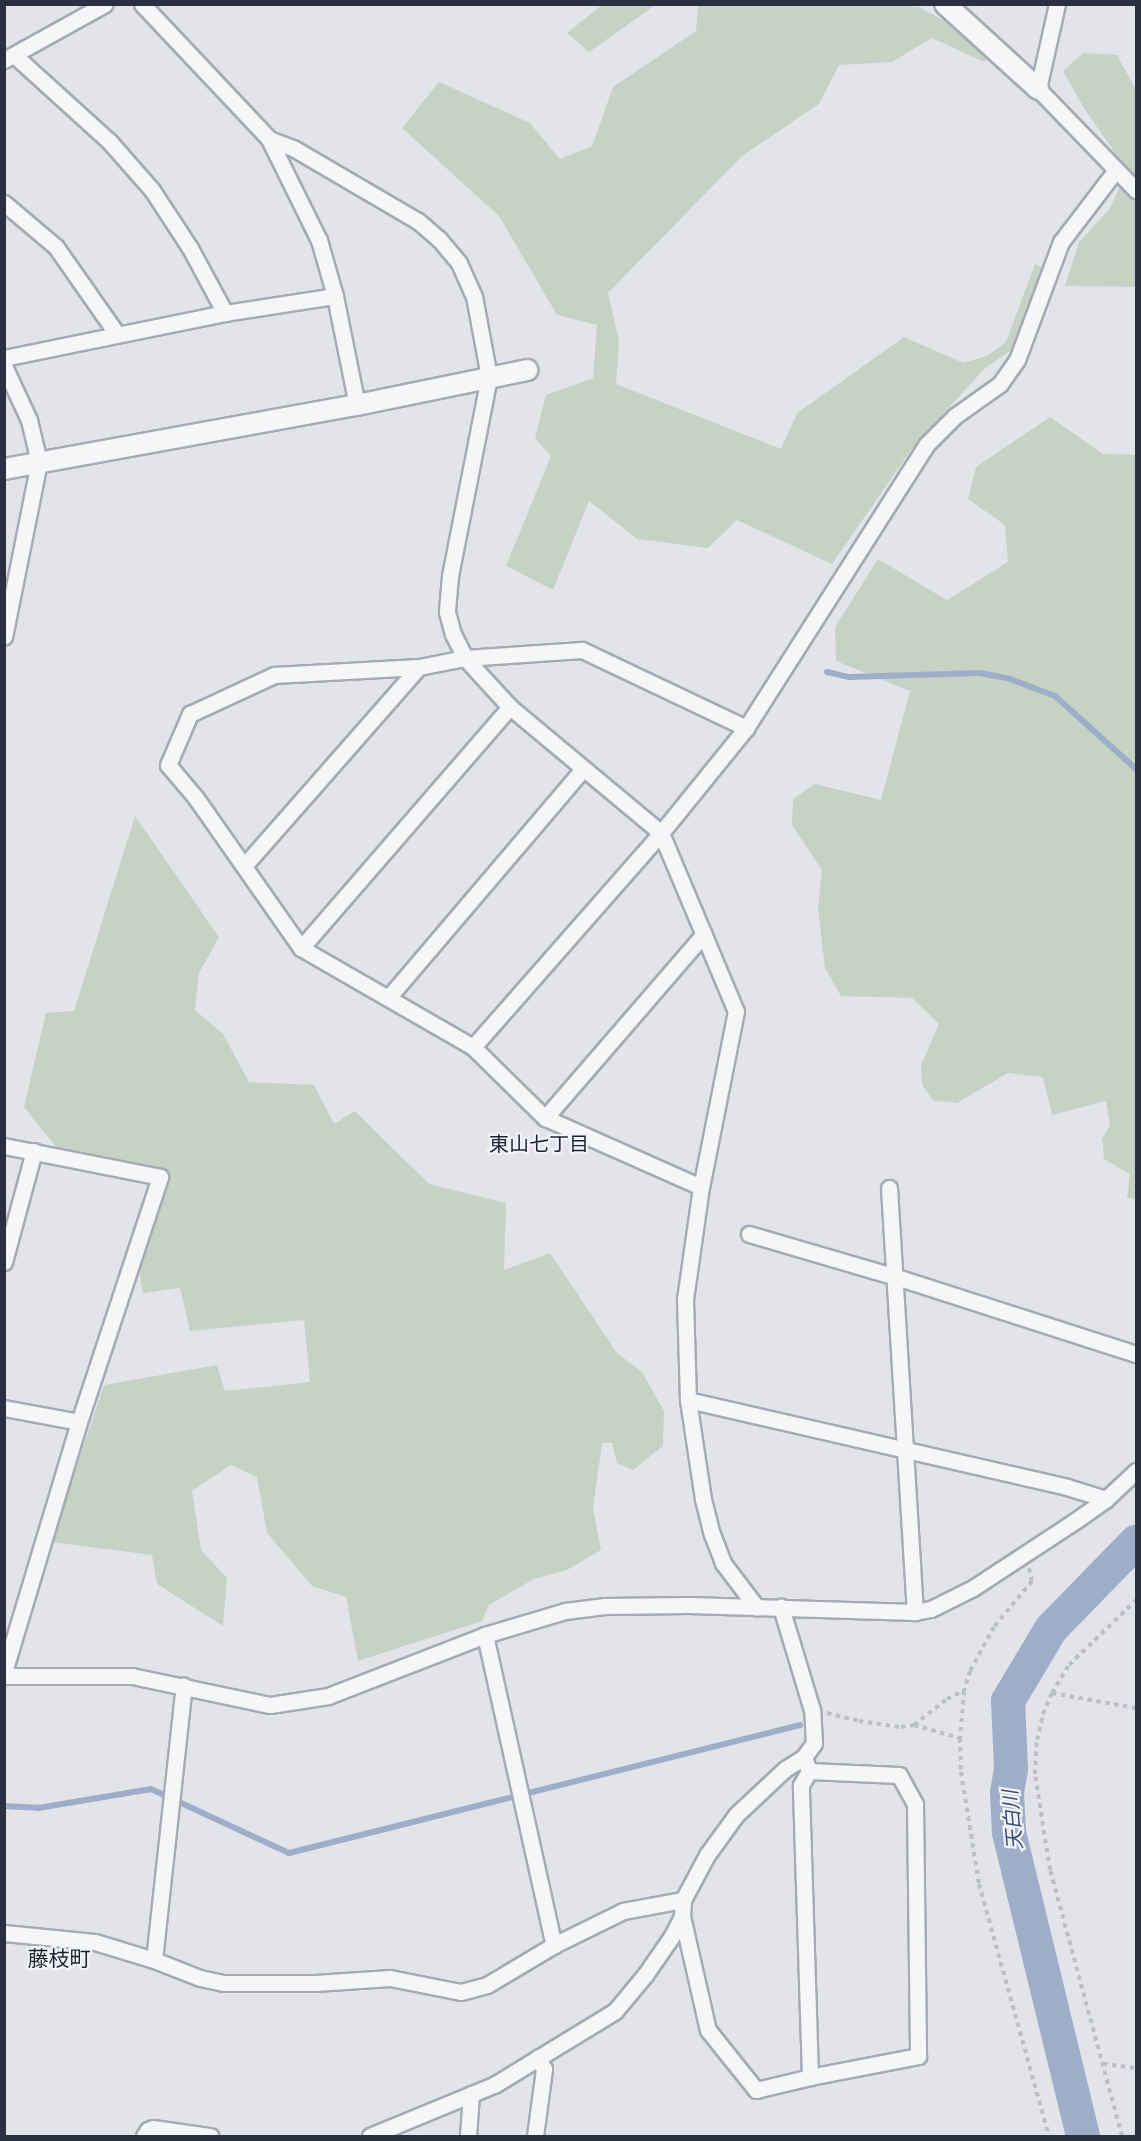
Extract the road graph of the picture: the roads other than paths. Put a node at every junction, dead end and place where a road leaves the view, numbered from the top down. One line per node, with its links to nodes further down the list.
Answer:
1 (105, 4): 5 (street)
2 (142, 4): 7 (street)
3 (1057, 4): 6 (street)
4 (948, 6): 6 (street)
5 (9, 58): 12 (street)
6 (1038, 89): 8 (street)
7 (268, 139): 11 (street); 17 (street)
8 (1115, 171): 9 (street); 26 (street)
9 (1137, 190)
10 (4, 203): 13 (street)
11 (335, 296): 12 (street); 18 (street)
12 (225, 314): 13 (street)
13 (117, 334): 14 (street)
14 (4, 358)
15 (4, 366): 19 (street)
16 (527, 370): 17 (street)
17 (489, 377): 18 (street); 23 (street)
18 (357, 405): 19 (street)
19 (39, 462): 20 (street); 21 (street)
20 (4, 469)
21 (10, 586): 22 (street)
22 (4, 637)
23 (465, 658): 24 (street); 25 (street); 26 (street)
24 (419, 667): 29 (street); 29 (street)
25 (510, 707): 27 (street); 31 (street)
26 (746, 728): 28 (street)
27 (583, 769): 28 (street); 32 (street)
28 (661, 833): 30 (street); 33 (street)
29 (244, 866): 31 (street)
30 (704, 934): 34 (street); 37 (street)
31 (301, 948): 32 (street)
32 (388, 998): 33 (street)
33 (473, 1047): 34 (street)
34 (545, 1118): 37 (street)
35 (4, 1146): 36 (street)
36 (34, 1151): 40 (street); 45 (street)
37 (701, 1187): 43 (street)
38 (889, 1188): 41 (street)
39 (749, 1234): 41 (street)
40 (4, 1262)
41 (893, 1276): 42 (street); 46 (street)
42 (1137, 1354)
43 (688, 1400): 46 (street); 50 (street)
44 (4, 1408): 45 (street)
45 (79, 1422): 53 (street)
46 (904, 1449): 48 (street); 51 (street)
47 (1137, 1471): 48 (street)
48 (1106, 1499): 51 (street)
49 (781, 1607): 50 (street); 51 (street); 56 (street)
50 (757, 1608): 52 (street)
51 (915, 1612)
52 (485, 1635): 55 (street); 59 (street)
53 (4, 1672)
54 (4, 1676): 55 (street)
55 (184, 1686): 60 (street)
56 (806, 1764): 57 (street); 62 (street); 62 (street)
57 (682, 1908): 59 (street); 61 (street); 62 (street)
58 (4, 1933): 60 (street)
59 (554, 1945): 60 (street)
60 (154, 1960)
61 (538, 2058): 63 (street); 68 (street)
62 (810, 2077)
63 (471, 2094): 66 (street); 67 (street)
64 (144, 2136): 65 (street)
65 (210, 2136)
66 (370, 2136)
67 (468, 2136)
68 (535, 2136)

